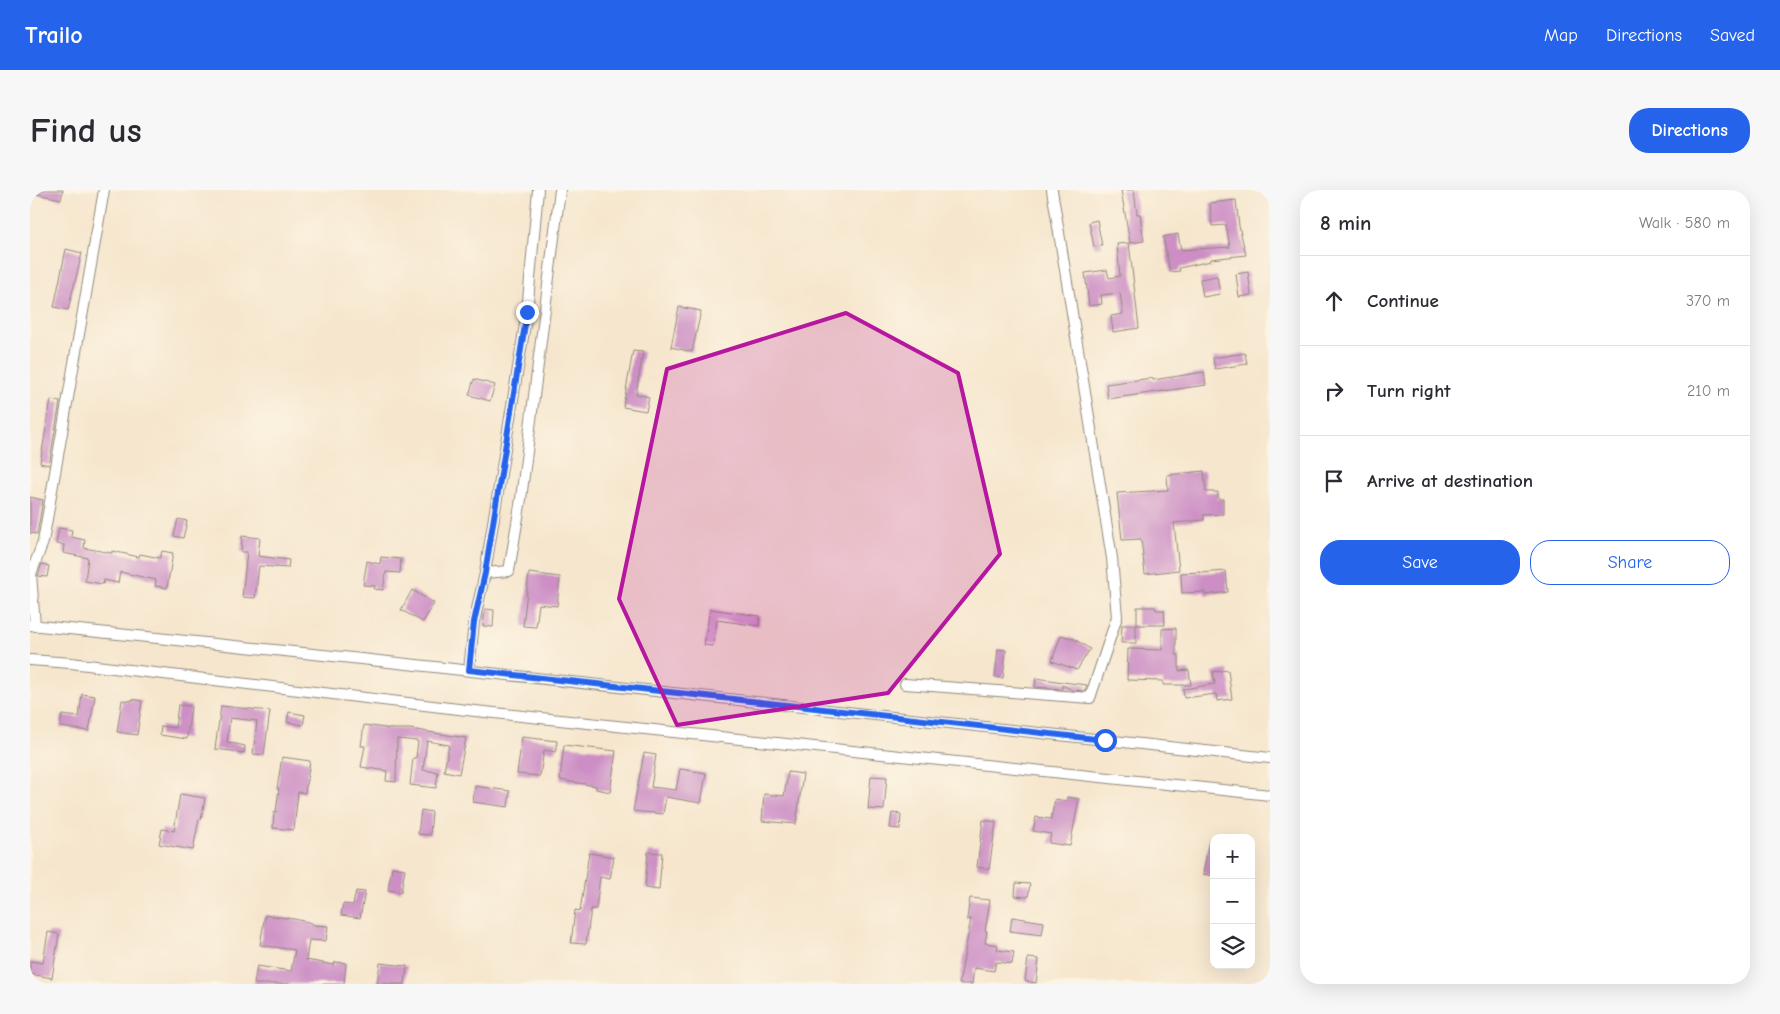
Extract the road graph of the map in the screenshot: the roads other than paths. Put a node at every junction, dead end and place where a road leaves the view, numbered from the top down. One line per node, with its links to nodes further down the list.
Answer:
1 (104, 190): 6 (street)
2 (538, 190): 5 (street)
3 (560, 190): 5 (street)
4 (1052, 190): 9 (street)
5 (485, 573): 8 (street)
6 (33, 625): 8 (street)
7 (30, 660): 11 (street)
8 (469, 670): 10 (street)
9 (905, 684)
10 (1270, 758)
11 (1270, 795)

